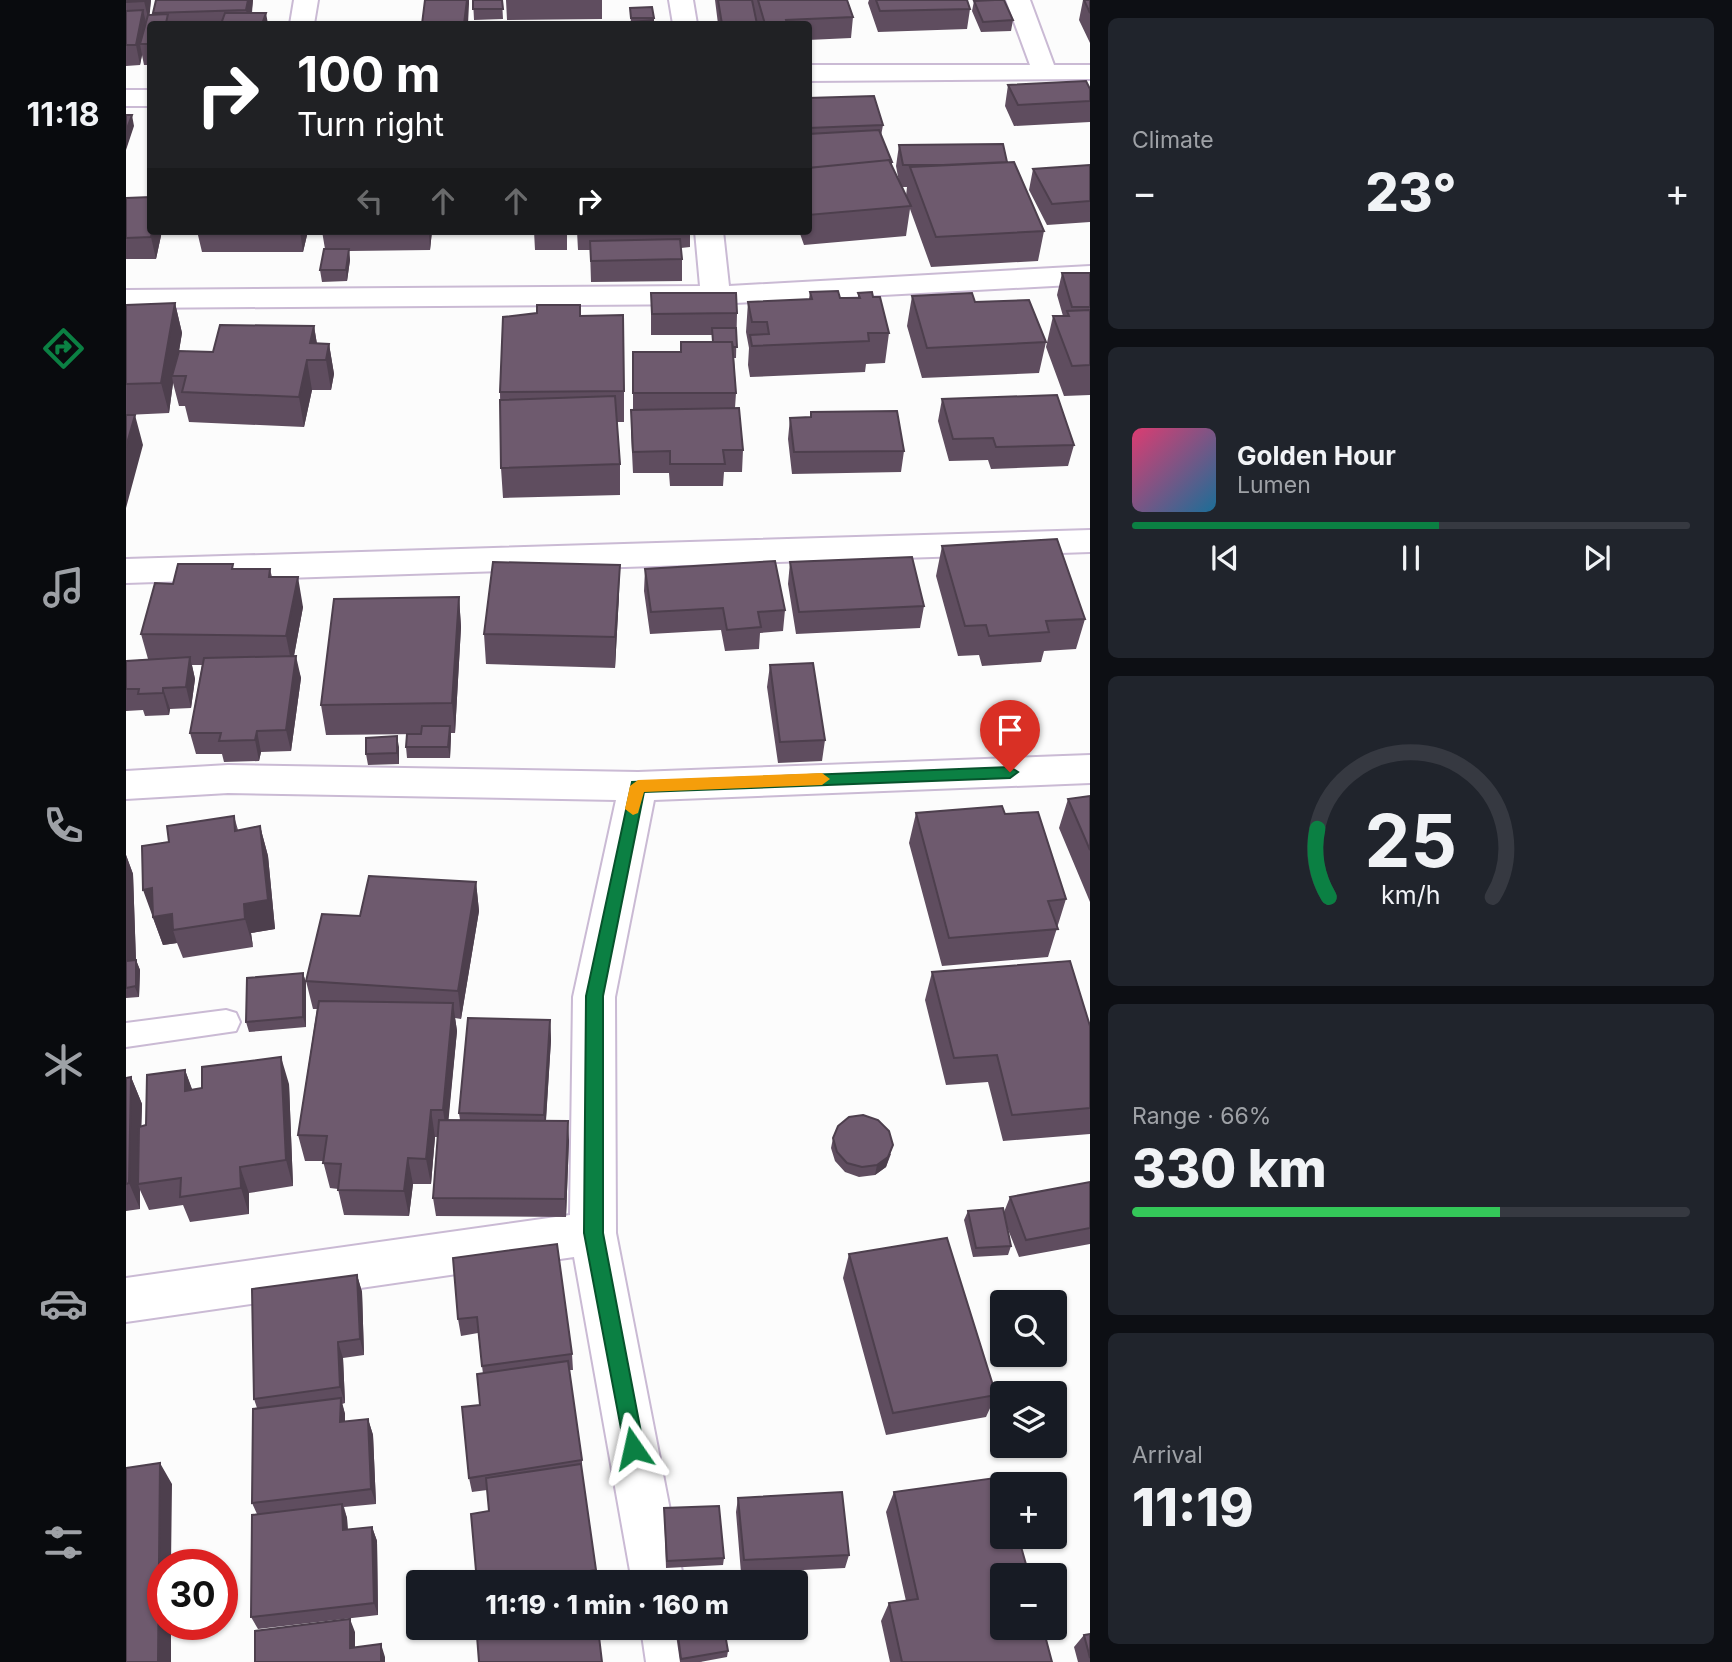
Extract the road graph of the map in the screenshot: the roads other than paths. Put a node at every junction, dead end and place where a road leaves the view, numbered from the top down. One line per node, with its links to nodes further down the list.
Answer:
1 (306, 0): 4 (street)
2 (681, 0): 5 (street)
3 (1018, 0): 7 (street)
4 (302, 21)
5 (684, 21)
6 (1090, 72): 7 (street)
7 (1045, 73): 8 (street)
8 (812, 74)
9 (147, 97): 10 (street)
10 (126, 98)
11 (709, 235): 13 (street)
12 (1090, 275): 13 (street)
13 (715, 295): 14 (street)
14 (126, 299)
15 (1090, 541): 16 (street)
16 (126, 571)
17 (1090, 769): 19 (street)
18 (126, 785): 19 (street)
19 (638, 786): 22 (street)
20 (226, 1021): 21 (lane)
21 (126, 1035)
22 (593, 1233): 23 (street); 24 (street)
23 (126, 1300)
24 (656, 1570)
25 (669, 1640): 26 (street)
26 (673, 1662)

